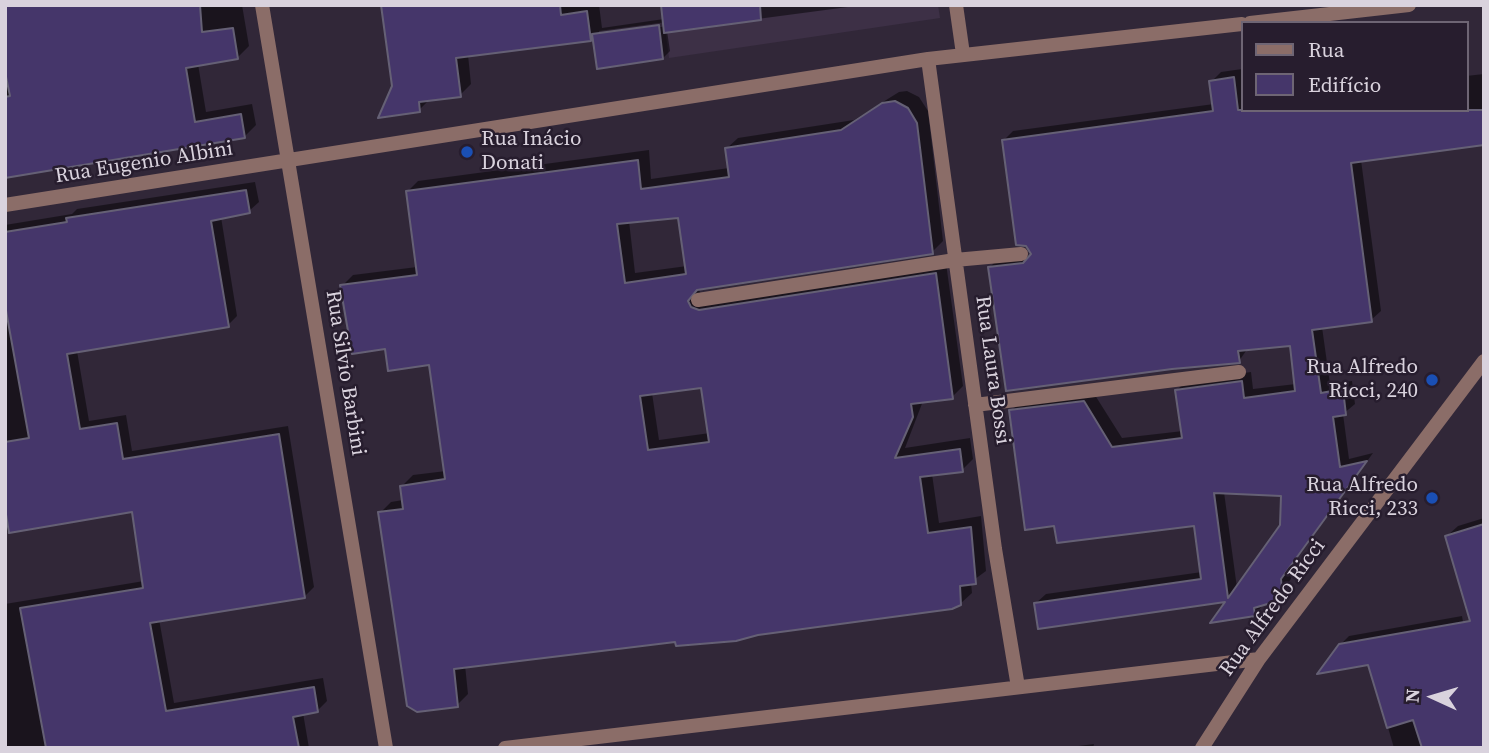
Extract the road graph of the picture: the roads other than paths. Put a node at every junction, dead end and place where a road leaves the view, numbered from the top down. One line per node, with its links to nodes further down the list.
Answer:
1 (262, 5): 8 (street, Rua Silvio Barbini)
2 (956, 5): 6 (street)
3 (1409, 5): 4 (street)
4 (1269, 21)
5 (1240, 24): 6 (street)
6 (963, 54): 7 (street)
7 (928, 59): 8 (street); 11 (street, Rua Laura Bossi)
8 (289, 162): 9 (street, Rua Eugenio Albini); 18 (street, Rua Silvio Barbini)
9 (5, 205)
10 (1021, 254): 11 (street)
11 (955, 260): 12 (street); 15 (street, Rua Laura Bossi)
12 (698, 300)
13 (1484, 361): 16 (street, Rua Alfredo Ricci)
14 (1239, 372): 15 (street)
15 (975, 405): 17 (street, Rua Laura Bossi)
16 (1259, 659): 17 (street); 20 (street, Rua Alfredo Ricci)
17 (1018, 687): 19 (street)
18 (386, 748)
19 (505, 748)
20 (1202, 748)

